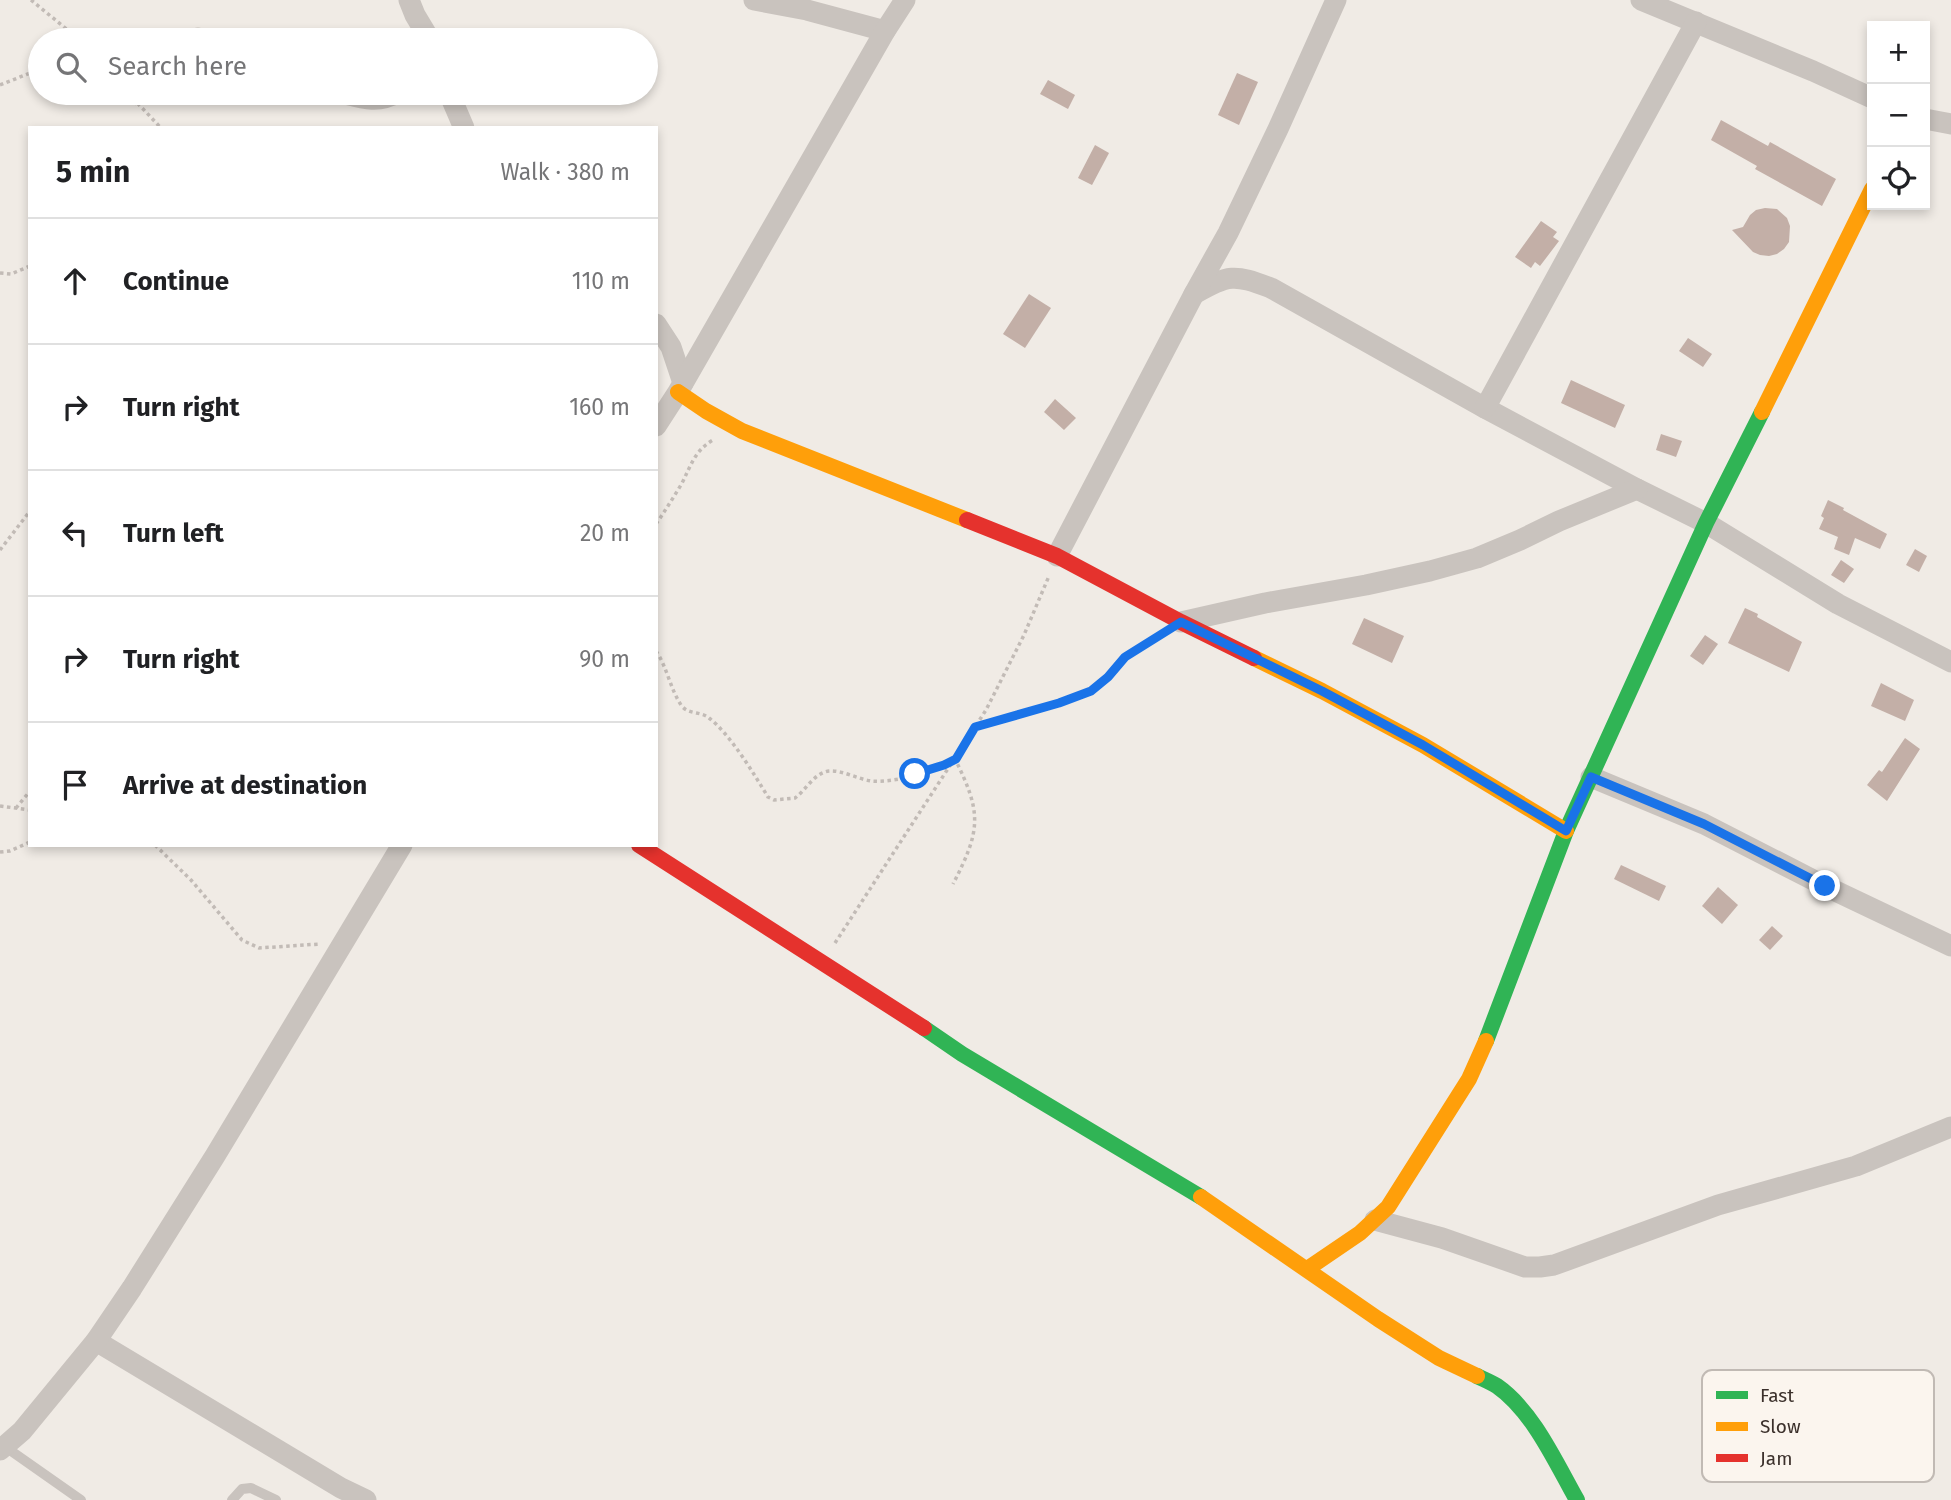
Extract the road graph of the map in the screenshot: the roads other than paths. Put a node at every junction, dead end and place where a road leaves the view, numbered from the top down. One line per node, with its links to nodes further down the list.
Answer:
1 (409, 0): 7 (street)
2 (754, 0): 8 (street)
3 (905, 0): 8 (street)
4 (1336, 0): 15 (street)
5 (1641, 0): 6 (street)
6 (1696, 22): 9 (street); 20 (street)
7 (423, 28)
8 (885, 31): 19 (street)
9 (1867, 96)
10 (454, 105): 13 (street)
11 (1930, 120): 12 (street)
12 (1951, 124)
13 (463, 126)
14 (1867, 199): 23 (street)
15 (1228, 233): 16 (street); 17 (street)
16 (1240, 277): 17 (street); 20 (street)
17 (1194, 294): 24 (street)
18 (658, 327): 19 (street)
19 (681, 387): 21 (street); 24 (street)
20 (1485, 408): 22 (street)
21 (658, 423)
22 (1637, 489): 23 (street); 25 (street)
23 (1706, 523): 26 (street); 27 (street)
24 (1057, 556): 25 (street)
25 (1181, 622): 28 (street)
26 (1951, 662)
27 (1591, 777): 28 (street); 31 (street)
28 (1566, 831): 33 (street)
29 (401, 847): 35 (street)
30 (642, 847): 34 (street)
31 (1951, 946)
32 (1951, 1127): 33 (street)
33 (1375, 1220): 34 (street)
34 (1307, 1269): 42 (street)
35 (96, 1341): 36 (street); 37 (street)
36 (2, 1448): 38 (lane)
37 (337, 1494): 41 (street)
38 (81, 1500)
39 (232, 1500): 40 (lane)
40 (276, 1500)
41 (366, 1500)
42 (1577, 1500)

